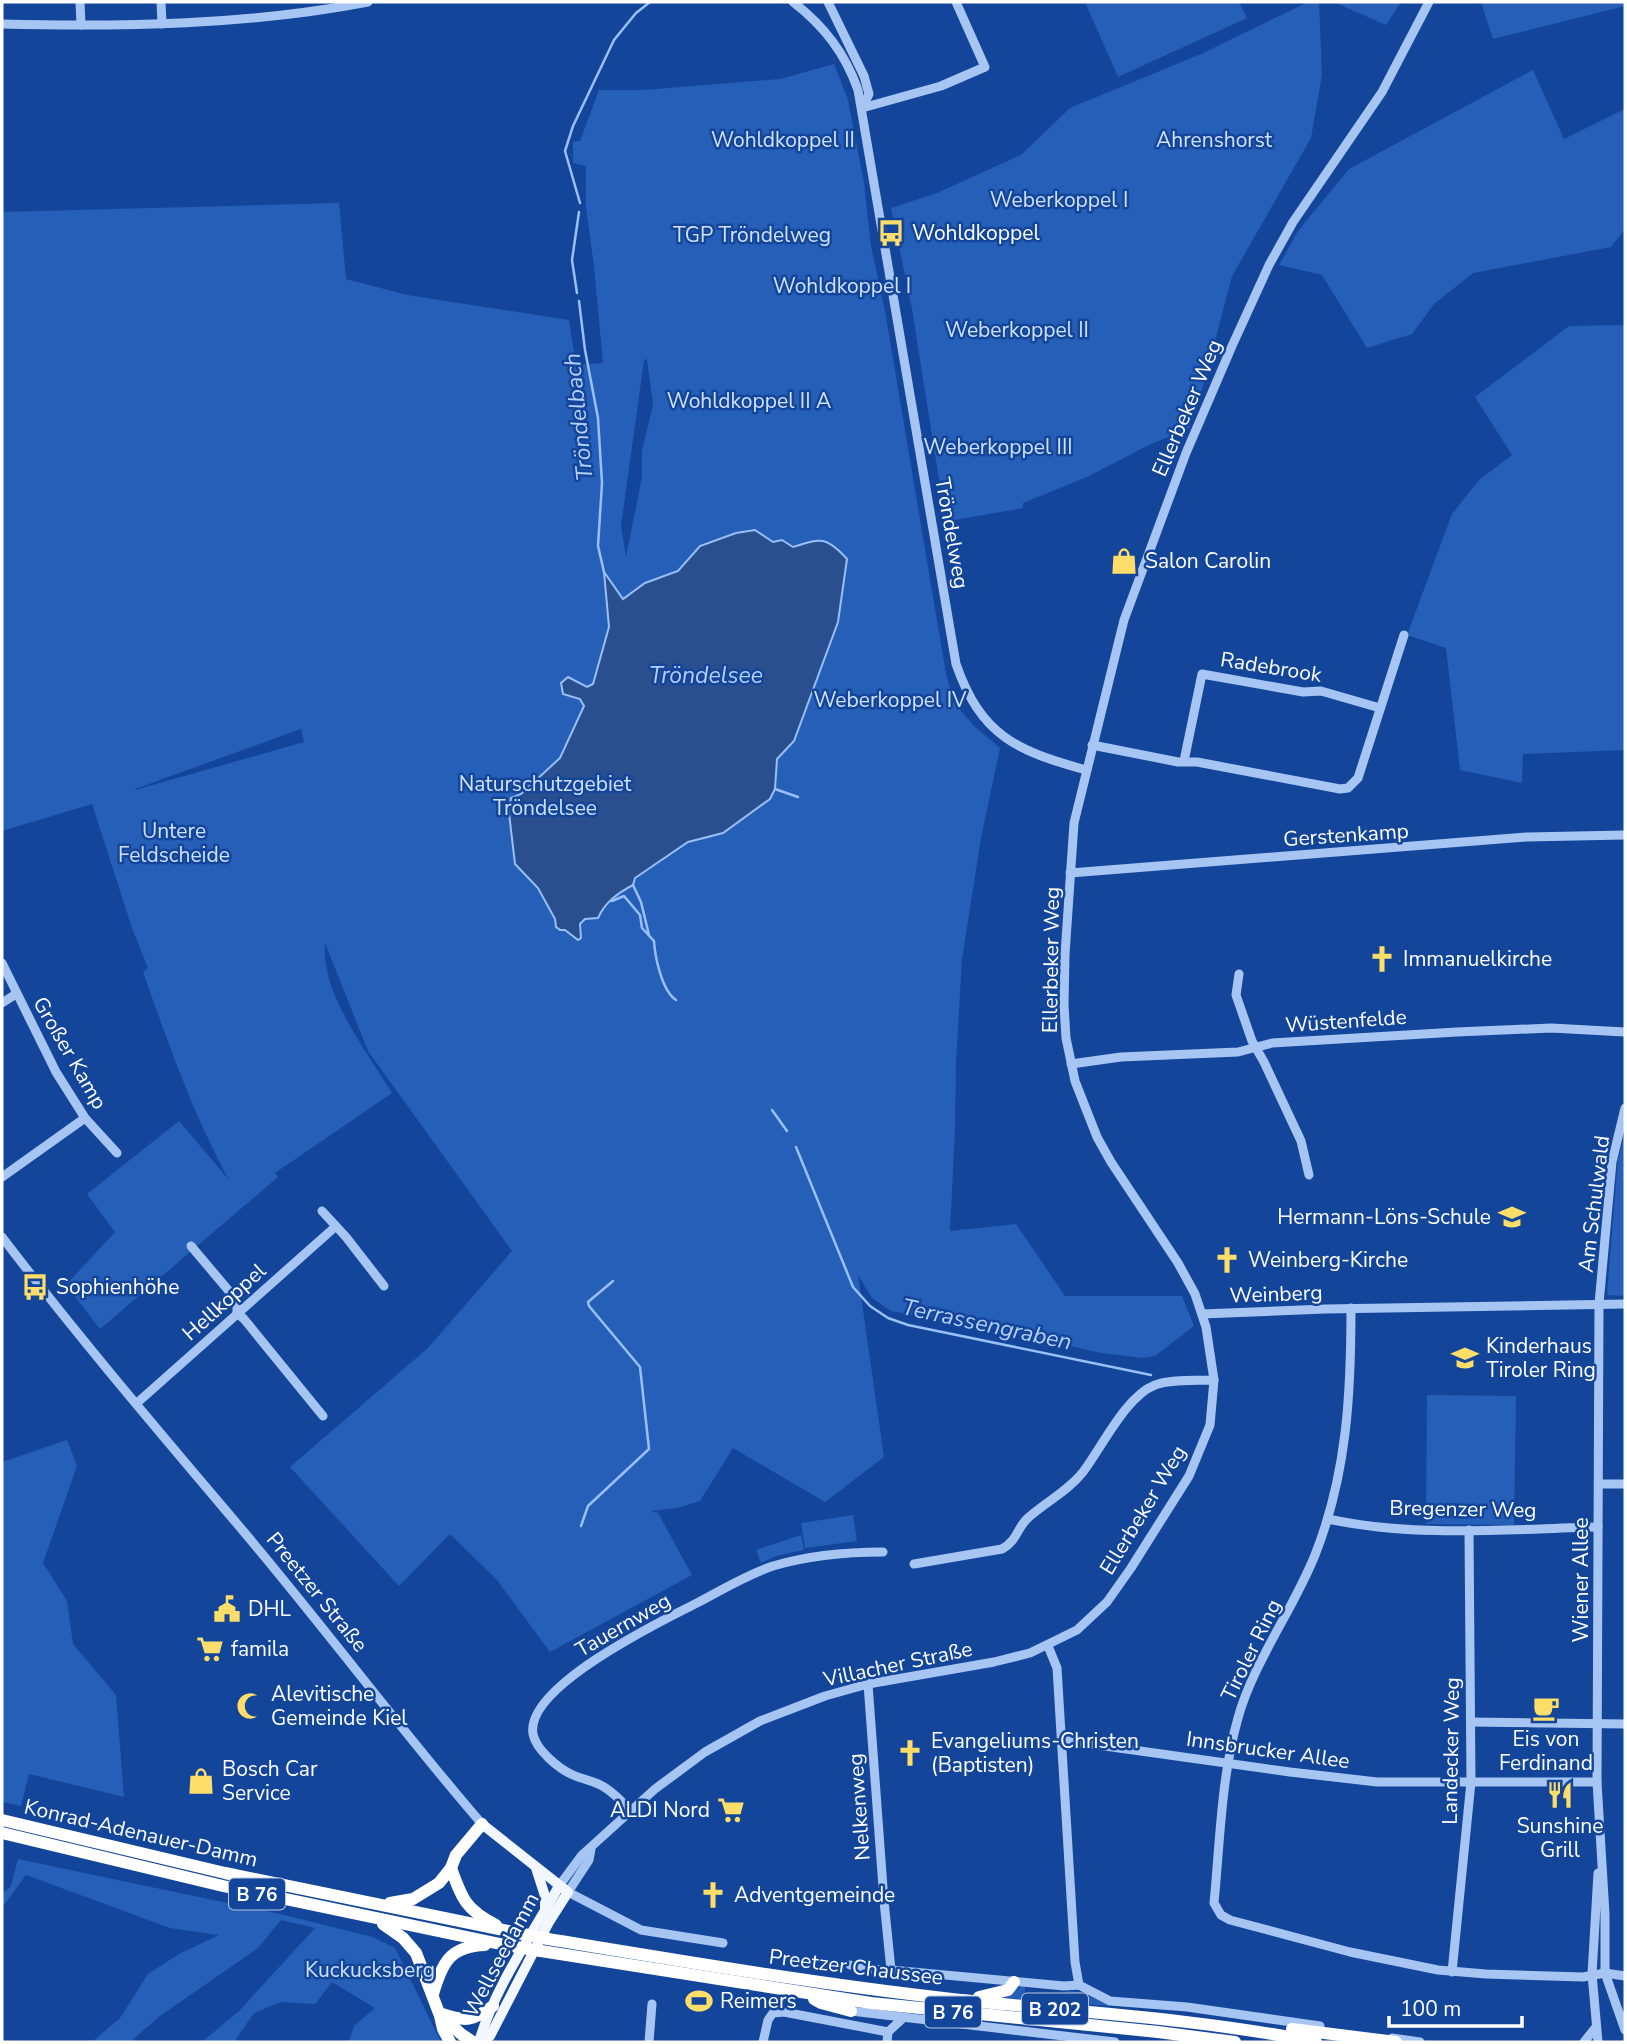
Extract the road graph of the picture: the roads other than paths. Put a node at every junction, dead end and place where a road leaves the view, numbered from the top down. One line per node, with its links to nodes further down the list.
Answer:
1 (80, 2): 12 (street)
2 (161, 2): 11 (street)
3 (310, 2): 9 (street)
4 (368, 2): 9 (street)
5 (793, 2): 13 (street, Tröndelweg)
6 (828, 2): 13 (street, Tröndelweg)
7 (956, 2): 13 (street)
8 (1429, 2): 16 (street, Ellerbeker Weg)
9 (312, 12): 11 (street)
10 (2, 24): 12 (street)
11 (162, 24): 12 (street)
12 (81, 25)
13 (862, 108): 18 (street, Tröndelweg)
14 (1404, 635): 15 (street)
15 (1380, 708): 17 (street); 17 (street, Radebrook)
16 (1092, 745): 17 (street); 18 (street, Ellerbeker Weg)
17 (1184, 761)
18 (1086, 770): 20 (street, Ellerbeker Weg)
19 (1625, 835): 20 (street, Gerstenkamp)
20 (1070, 873): 27 (street, Ellerbeker Weg)
21 (2, 963): 23 (street, Großer Kamp)
22 (1239, 974): 26 (street)
23 (16, 994): 24 (street); 29 (street, Großer Kamp)
24 (2, 1003)
25 (1625, 1032): 26 (street, Wüstenfelde)
26 (1256, 1048): 27 (street, Wüstenfelde); 31 (street)
27 (1070, 1064): 42 (street, Ellerbeker Weg)
28 (1625, 1108): 38 (street, Am Schulwald)
29 (85, 1118): 30 (street, Großer Kamp); 32 (street)
30 (117, 1153)
31 (1309, 1175)
32 (2, 1177)
33 (322, 1211): 34 (street)
34 (335, 1227): 37 (street); 41 (street, Hellkoppel)
35 (2, 1237): 44 (street, Preetzer Straße)
36 (191, 1246): 41 (street)
37 (384, 1286)
38 (1599, 1304): 39 (street); 40 (street); 46 (street, Wiener Allee)
39 (1625, 1304)
40 (1352, 1308): 42 (street, Weinberg); 48 (street, Tiroler Ring)
41 (237, 1313): 44 (street, Hellkoppel); 45 (street)
42 (1202, 1314): 43 (street, Ellerbeker Weg)
43 (1214, 1380): 52 (street); 53 (street, Ellerbeker Weg)
44 (137, 1403): 64 (street, Preetzer Straße)
45 (323, 1416)
46 (1599, 1484): 47 (street); 49 (street, Wiener Allee)
47 (1625, 1484)
48 (1328, 1519): 50 (street, Bregenzer Weg); 59 (street, Tiroler Ring)
49 (1598, 1527): 50 (street, Bregenzer Weg); 56 (street, Wiener Allee)
50 (1469, 1530): 55 (street, Landecker Weg)
51 (883, 1552): 62 (street, Tauernweg)
52 (914, 1564)
53 (1048, 1646): 54 (street, Villacher Straße); 58 (street)
54 (867, 1684): 62 (street, Villacher Straße); 76 (street, Nelkenweg)
55 (1471, 1722): 56 (street); 60 (street, Landecker Weg)
56 (1598, 1724): 57 (street); 61 (street, Wiener Allee)
57 (1625, 1724)
58 (1062, 1740): 59 (street, Innsbrucker Allee); 82 (street)
59 (1228, 1763): 60 (street, Innsbrucker Allee); 77 (street, Tiroler Ring)
60 (1471, 1782): 61 (street, Innsbrucker Allee); 77 (street, Landecker Weg)
61 (1597, 1782): 66 (street, Wiener Allee)
62 (631, 1810): 69 (street, Villacher Straße)
63 (2, 1820): 70 (highway, Konrad-Adenauer-Damm / B 76)
64 (482, 1824): 67 (highway); 68 (main road, Preetzer Straße)
65 (2, 1833): 72 (highway, Konrad-Adenauer-Damm / B 76)
66 (1600, 1856): 78 (street, Wiener Allee); 79 (street, Wiener Allee)
67 (451, 1868): 70 (highway); 73 (highway)
68 (536, 1868): 69 (main road, Preetzer Straße); 71 (main road)
69 (564, 1889): 71 (main road, Wellseedamm); 74 (street, Preetzer Straße); 98 (main road, Wellseedamm)
70 (376, 1905): 73 (highway, Konrad-Adenauer-Damm / B 76)
71 (545, 1908): 87 (main road, Wellseedamm)
72 (377, 1919): 73 (highway, Konrad-Adenauer-Damm / B 76); 84 (highway)
73 (510, 1936): 83 (highway, Preetzer Chaussee / B 76, bridge); 84 (highway); 85 (highway, Preetzer Chaussee / B 76, bridge)
74 (723, 1942)
75 (850, 1965): 76 (street, Preetzer Chaussee)
76 (891, 1970): 81 (street, Preetzer Chaussee)
77 (1452, 1972): 79 (street, Tiroler Ring)
78 (1605, 1973): 79 (street, Tiroler Ring); 80 (street, Tiroler Ring); 93 (street, Wiener Allee)
79 (1592, 1974): 91 (street, Wiener Allee)
80 (1625, 1976)
81 (1014, 1982): 82 (street, Preetzer Chaussee); 85 (highway)
82 (1079, 1985): 106 (street, Preetzer Chaussee)
83 (805, 1993): 88 (highway); 95 (highway, Preetzer Chaussee / B 76)
84 (433, 1994): 89 (highway)
85 (955, 1999): 92 (highway, Preetzer Chaussee / B 202)
86 (652, 2004): 99 (street)
87 (493, 2006): 89 (highway); 98 (main road, Wellseedamm)
88 (851, 2011): 90 (street, Preetzer Chaussee)
89 (439, 2012): 96 (highway); 97 (highway)
90 (902, 2018): 94 (street); 102 (street, Preetzer Chaussee)
91 (1596, 2027): 107 (street); 108 (street, Wiener Allee)
92 (1246, 2030): 104 (highway, Preetzer Chaussee); 105 (highway)
93 (1625, 2030)
94 (888, 2032): 100 (street); 101 (street)
95 (1221, 2041): 103 (highway, Preetzer Chaussee / B 76)
96 (450, 2042)
97 (473, 2042)
98 (481, 2042)
99 (649, 2042)
100 (763, 2042)
101 (887, 2042)
102 (1115, 2042)
103 (1235, 2042)
104 (1316, 2042)
105 (1396, 2042)
106 (1420, 2042)
107 (1584, 2042)
108 (1598, 2042)

